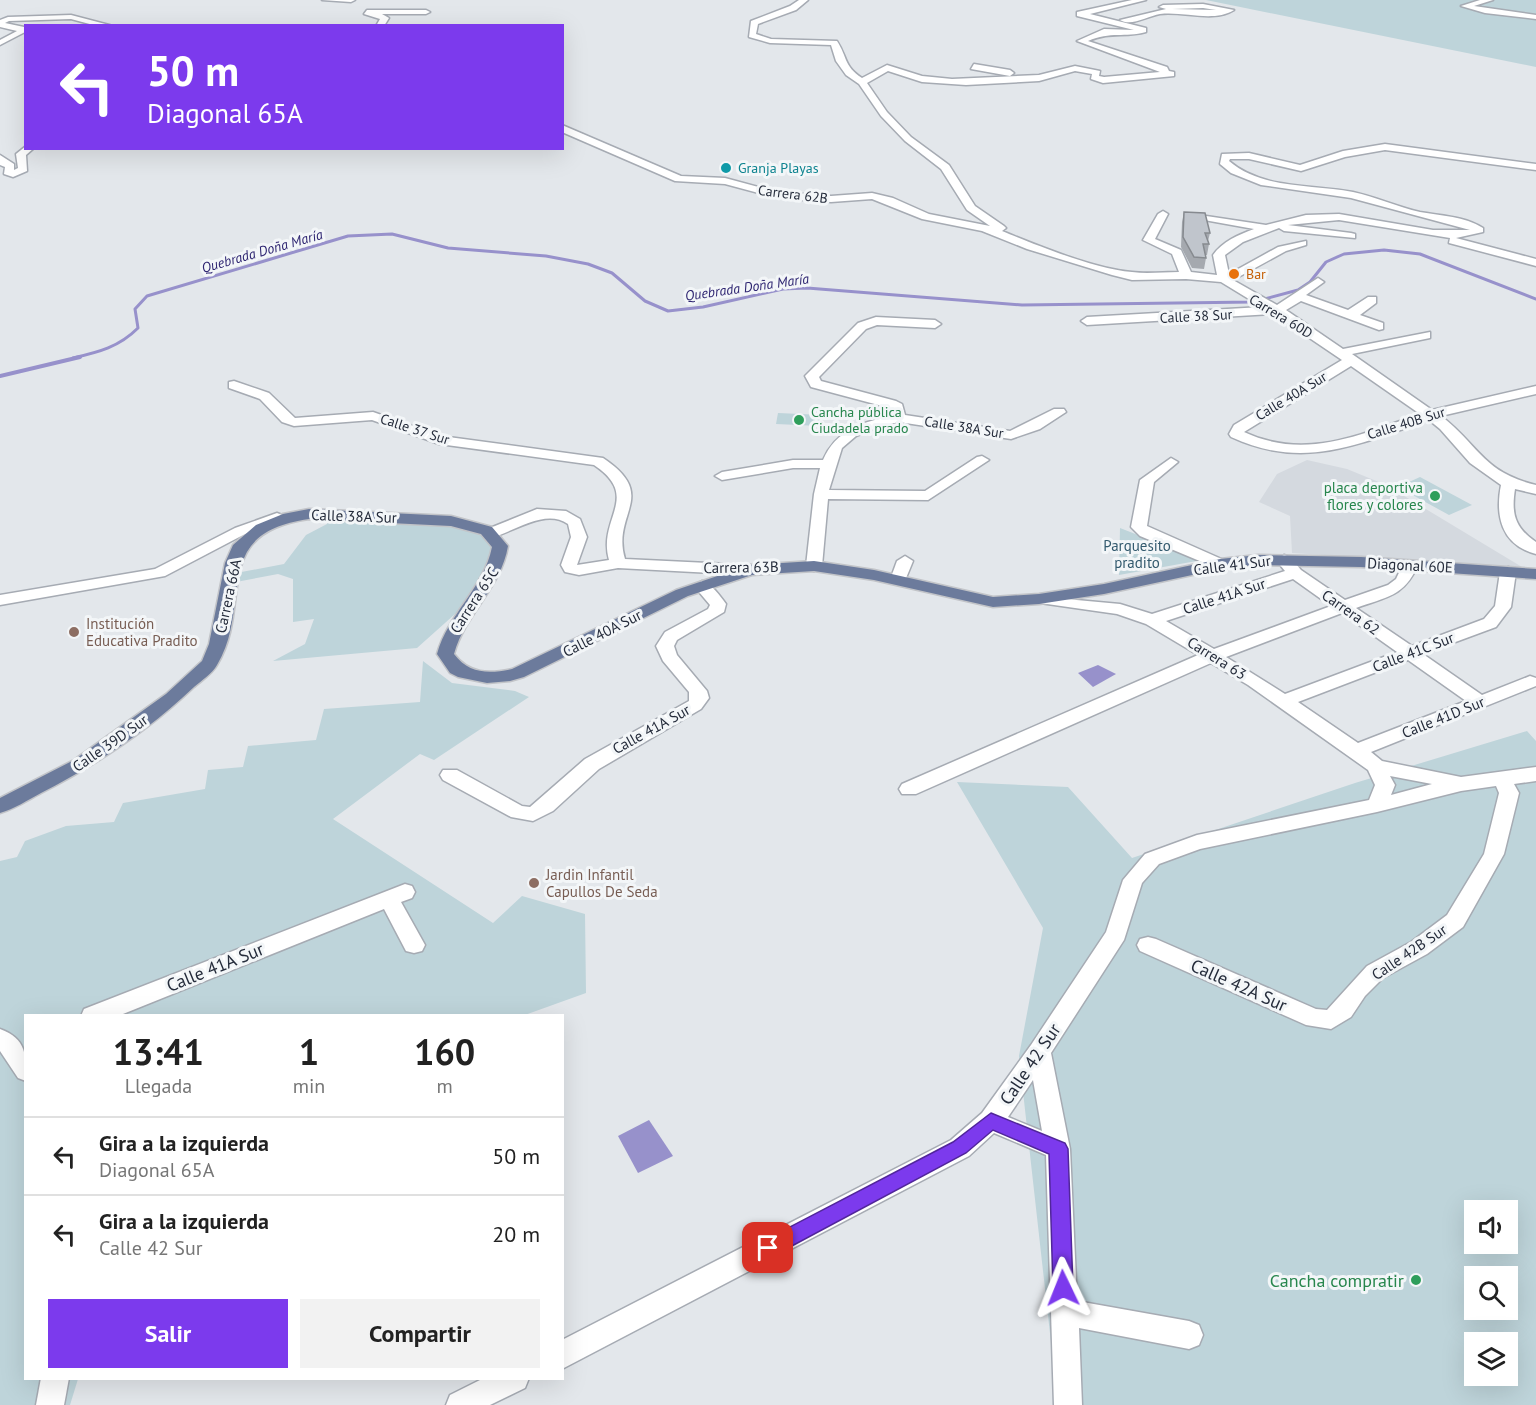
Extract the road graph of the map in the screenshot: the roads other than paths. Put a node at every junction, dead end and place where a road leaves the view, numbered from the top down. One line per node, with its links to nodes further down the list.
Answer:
1 (326, 0): 2 (street)
2 (351, 0)
3 (804, 0): 19 (street, Carrera 60D)
4 (1142, 0): 9 (street)
5 (1489, 0): 10 (street)
6 (416, 3): 8 (street)
7 (1163, 7): 9 (street)
8 (426, 12): 11 (street); 14 (street)
9 (1086, 16): 18 (street)
10 (1536, 17)
11 (429, 21)
12 (1536, 23): 15 (street)
13 (100, 24): 16 (street)
14 (381, 24)
15 (1520, 24)
16 (0, 43)
17 (974, 67): 18 (street)
18 (1042, 78): 19 (street)
19 (862, 82): 30 (street, Carrera 60D)
20 (564, 129): 24 (street, Carrera 62B)
21 (26, 150): 22 (street)
22 (0, 158)
23 (1536, 167): 28 (street)
24 (872, 196): 30 (street, Carrera 60D)
25 (1163, 214): 33 (street)
26 (1197, 216): 27 (street)
27 (1271, 226): 28 (street); 29 (street); 34 (street)
28 (1411, 230): 32 (street)
29 (1351, 236)
30 (1012, 241): 33 (street, Carrera 60D)
31 (1302, 243): 34 (street)
32 (1536, 263)
33 (1186, 275): 34 (street, Carrera 60D)
34 (1224, 279): 37 (street, Carrera 60D)
35 (1318, 282): 37 (street)
36 (1372, 300): 38 (street)
37 (1273, 309): 38 (street, Calle 38 Sur); 39 (street, Calle 38 Sur); 43 (street, Carrera 60D)
38 (1347, 314): 41 (street)
39 (1087, 321)
40 (935, 324): 48 (street)
41 (1379, 327)
42 (1426, 335): 43 (street, Calle 40A Sur)
43 (1344, 357): 47 (street, Carrera 60D); 49 (street, Calle 40A Sur)
44 (234, 385): 61 (street, Calle 37 Sur)
45 (1536, 390): 47 (street, Calle 40B Sur)
46 (1059, 412): 48 (street, Calle 38A Sur)
47 (1428, 415): 49 (street, Calle 40B Sur); 54 (street, Carrera 60D)
48 (899, 418): 52 (street)
49 (1275, 450)
50 (982, 460): 56 (street)
51 (1172, 462): 62 (street)
52 (828, 464): 53 (street); 56 (street)
53 (722, 476)
54 (1509, 483): 55 (street, Carrera 60D); 59 (street)
55 (1536, 490)
56 (820, 494): 64 (street)
57 (288, 517): 58 (main road, Calle 38A Sur); 72 (street, Calle 38A Sur); 77 (main road, Carrera 66A)
58 (490, 533): 61 (street, Carrera 63B); 78 (main road, Carrera 65C)
59 (1536, 549)
60 (905, 561): 69 (street)
61 (618, 563): 66 (street, Carrera 63B)
62 (1220, 564): 65 (main road, Calle 41 Sur); 71 (main road, Calle 41 Sur)
63 (1410, 565): 65 (main road, Diagonal 60E); 67 (main road, Diagonal 60E); 73 (street)
64 (814, 566): 66 (main road, Carrera 63B); 69 (main road, Carrera 63B)
65 (1290, 566): 73 (street, Carrera 62); 74 (street, Calle 41A Sur)
66 (750, 570): 70 (main road, Calle 40A Sur)
67 (1508, 572): 68 (main road, Diagonal 60E); 75 (street, Calle 41C Sur)
68 (1536, 573)
69 (898, 580): 71 (main road, Carrera 63B)
70 (702, 586): 78 (main road, Calle 40A Sur); 85 (street, Calle 41A Sur)
71 (1039, 599): 74 (street, Carrera 63)
72 (0, 600)
73 (1345, 608): 75 (street, Carrera 62); 76 (street)
74 (1152, 620): 76 (street, Carrera 63)
75 (1411, 654): 80 (street, Calle 41C Sur); 81 (street, Carrera 62)
76 (1215, 656): 80 (street, Carrera 63); 88 (street)
77 (209, 664): 90 (main road, Calle 39D Sur)
78 (453, 667)
79 (1530, 682): 81 (street, Calle 41D Sur)
80 (1284, 701): 82 (street, Carrera 63)
81 (1480, 702): 82 (street, Calle 41D Sur)
82 (1356, 751): 83 (street, Carrera 63)
83 (1376, 766): 87 (street, Carrera 63); 89 (street)
84 (1536, 774): 86 (street, Carrera 63)
85 (450, 775)
86 (1502, 777): 87 (street, Carrera 63); 94 (street, Calle 42B Sur)
87 (1461, 784): 89 (street, Calle 42 Sur)
88 (909, 789)
89 (1377, 805): 96 (street, Calle 42 Sur)
90 (0, 806)
91 (414, 945): 93 (street, Calle 41A Sur)
92 (1148, 945): 94 (street, Calle 42A Sur)
93 (97, 1014)
94 (1331, 1020)
95 (12, 1042): 97 (street)
96 (1039, 1052): 98 (street, Calle 42 Sur); 99 (street)
97 (24, 1067)
98 (991, 1121): 99 (street); 102 (street, Calle 42 Sur)
99 (1059, 1149): 100 (street)
100 (1064, 1312): 101 (street); 107 (street)
101 (1189, 1335)
102 (564, 1354)
103 (55, 1380): 105 (street)
104 (511, 1380): 106 (street)
105 (50, 1405)
106 (460, 1405)
107 (1068, 1405)

